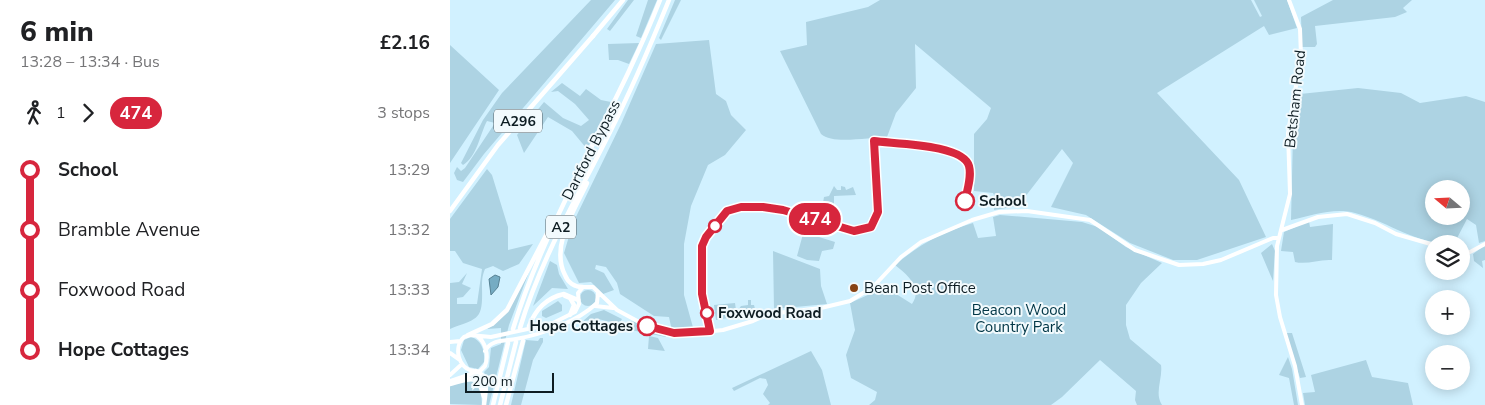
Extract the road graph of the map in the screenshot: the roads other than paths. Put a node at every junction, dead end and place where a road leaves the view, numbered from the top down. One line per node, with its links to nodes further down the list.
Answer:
1 (623, 0): 6 (main road, A296)
2 (660, 0): 7 (main road, Dartford Bypass / A2)
3 (669, 0): 5 (main road, Dartford Bypass / A2)
4 (1289, 0): 8 (main road, Betsham Road)
5 (610, 132): 15 (main road); 23 (main road, Dartford Bypass / A2)
6 (450, 211)
7 (559, 213): 24 (main road, Dartford Bypass / A2); 25 (main road)
8 (1284, 222): 9 (main road); 10 (main road, Betsham Road)
9 (1290, 226): 10 (main road); 12 (main road)
10 (1282, 230): 11 (main road, Betsham Road)
11 (1279, 238): 20 (main road); 43 (main road, Betsham Road)
12 (1425, 242)
13 (1485, 244): 14 (main road)
14 (1470, 252)
15 (583, 287): 16 (main road); 18 (main road)
16 (597, 290): 19 (main road); 20 (main road)
17 (560, 295): 18 (main road); 21 (main road); 22 (main road)
18 (578, 301): 19 (main road); 21 (main road)
19 (593, 307): 20 (main road); 32 (main road)
20 (618, 310)
21 (570, 315): 26 (main road)
22 (529, 326)
23 (520, 328)
24 (513, 329)
25 (468, 335): 26 (main road); 27 (main road)
26 (476, 335): 32 (main road)
27 (460, 341): 29 (main road); 34 (main road)
28 (524, 341): 42 (main road)
29 (450, 342)
30 (516, 342): 41 (main road)
31 (508, 343): 40 (main road)
32 (486, 351): 35 (main road)
33 (450, 353): 34 (main road)
34 (462, 364): 35 (main road); 36 (main road)
35 (475, 371): 37 (main road); 38 (main road)
36 (450, 375)
37 (450, 382): 38 (main road)
38 (484, 397): 39 (main road)
39 (484, 405)
40 (493, 405)
41 (500, 405)
42 (506, 405)
43 (1302, 405)

